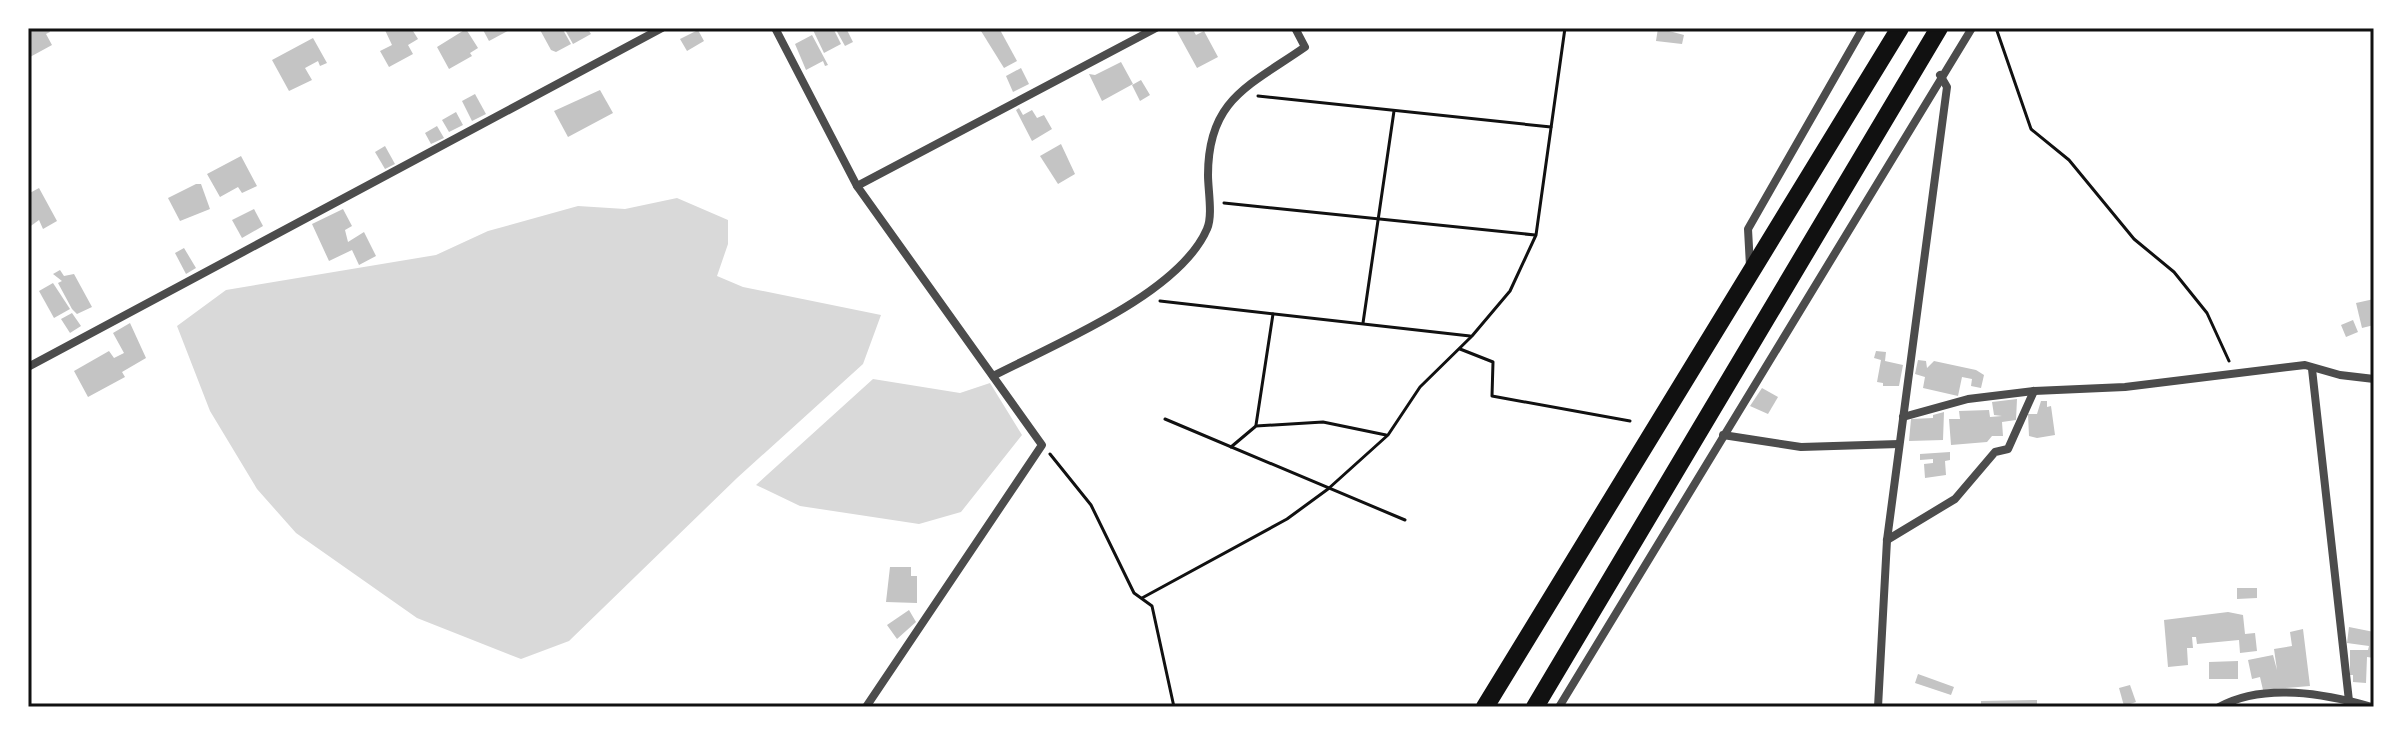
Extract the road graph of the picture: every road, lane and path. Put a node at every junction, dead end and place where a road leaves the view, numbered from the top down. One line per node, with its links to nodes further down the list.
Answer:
1 (662, 28): 25 (street)
2 (775, 28): 15 (street)
3 (1156, 28): 15 (street)
4 (1295, 28): 12 (street)
5 (1565, 28): 14 (path)
6 (1863, 28): 19 (street)
7 (1900, 28): 19 (highway)
8 (1939, 28): 48 (highway)
9 (1972, 28): 11 (street)
10 (1996, 28): 27 (path)
11 (1940, 75): 31 (street); 36 (street)
12 (1238, 94): 13 (path); 16 (street)
13 (1394, 111): 14 (path); 17 (path)
14 (1551, 127): 18 (path)
15 (857, 186): 28 (street)
16 (1209, 201): 17 (path); 20 (street)
17 (1378, 219): 18 (path); 22 (path)
18 (1536, 235): 23 (path)
19 (1750, 270): 47 (highway)
20 (1140, 299): 21 (path); 28 (street)
21 (1273, 314): 22 (path); 34 (path)
22 (1363, 323): 23 (path)
23 (1472, 336): 24 (path)
24 (1460, 349): 33 (path); 35 (path)
25 (28, 367)
26 (2312, 369): 27 (street); 29 (street); 44 (street)
27 (2235, 373): 30 (street)
28 (993, 376): 38 (street)
29 (2374, 379)
30 (2034, 391): 31 (street); 42 (street)
31 (1903, 417): 37 (street)
32 (1165, 419): 39 (path)
33 (1630, 421)
34 (1256, 426): 35 (path); 39 (path)
35 (1388, 435): 40 (path)
36 (1723, 435): 37 (street); 49 (street)
37 (1899, 444): 42 (street)
38 (1042, 445): 43 (path); 45 (street)
39 (1231, 447): 40 (path)
40 (1328, 489): 41 (path); 43 (path)
41 (1405, 520)
42 (1887, 540): 50 (street)
43 (1142, 598): 46 (path)
44 (2349, 701): 51 (street); 52 (street)
45 (866, 707)
46 (1174, 707)
47 (1485, 707)
48 (1535, 707)
49 (1559, 707)
50 (1878, 707)
51 (2219, 707)
52 (2372, 707)

